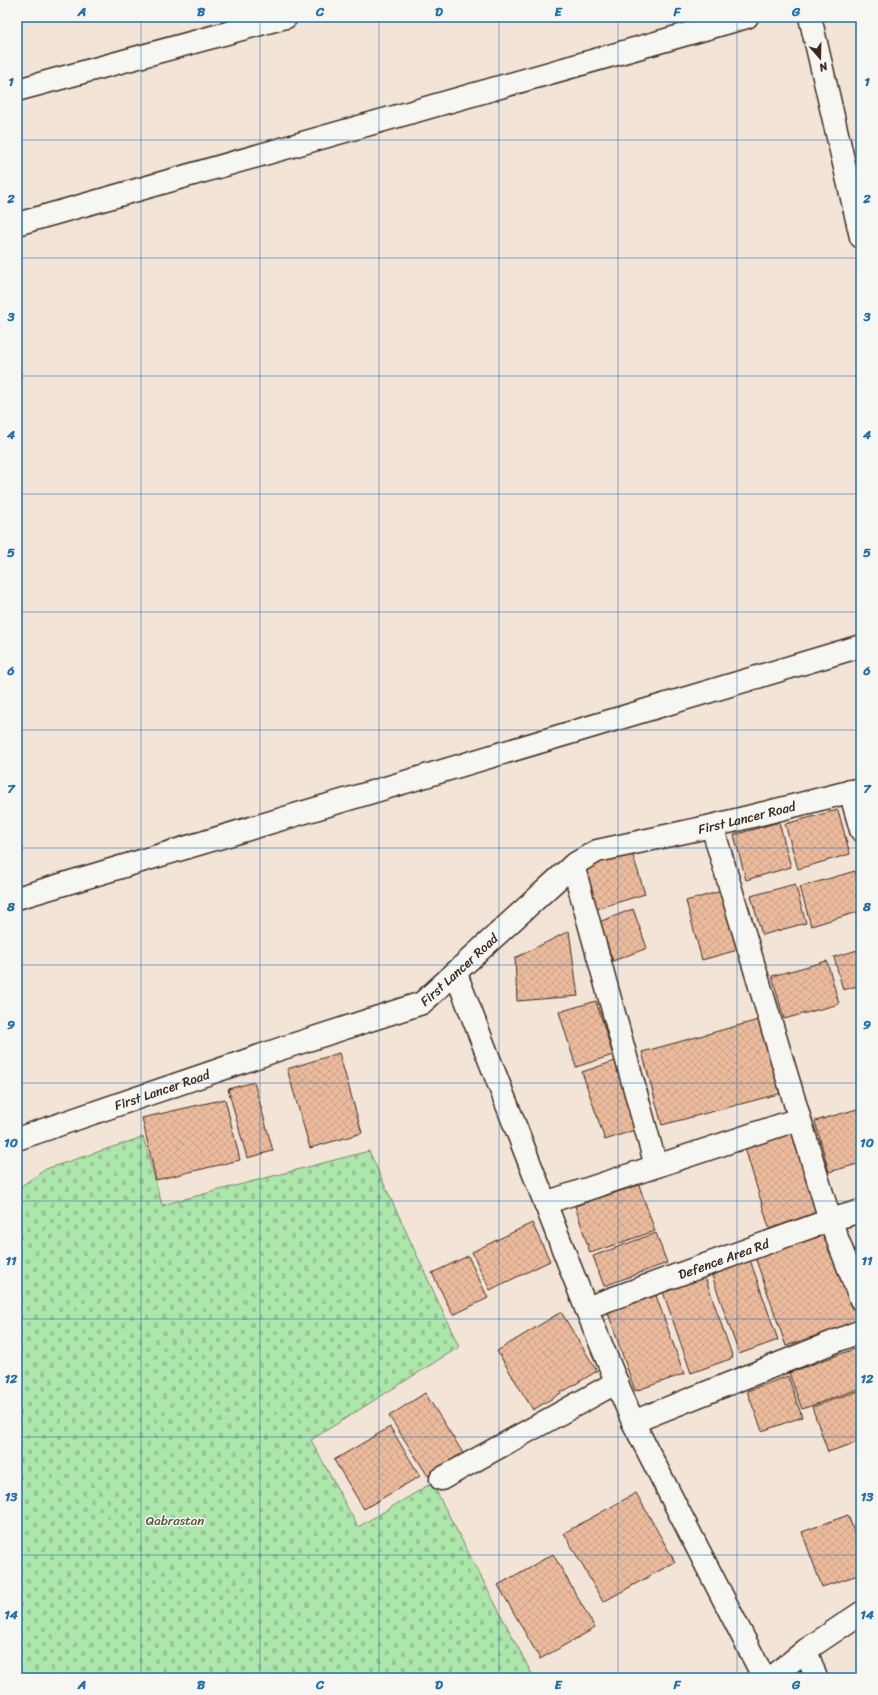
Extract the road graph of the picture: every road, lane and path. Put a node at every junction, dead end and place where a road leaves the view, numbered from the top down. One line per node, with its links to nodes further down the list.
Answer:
1 (286, 17): 4 (street)
2 (747, 17): 5 (street)
3 (810, 17): 6 (street)
4 (17, 90)
5 (17, 224)
6 (861, 237)
7 (861, 646): 12 (street)
8 (855, 790): 9 (street, First Lancer Road); 10 (street)
9 (712, 826): 11 (street, First Lancer Road); 14 (street)
10 (861, 830)
11 (573, 865): 13 (street, First Lancer Road); 16 (street)
12 (17, 898)
13 (456, 974): 15 (street, First Lancer Road); 17 (street)
14 (799, 1119): 16 (street); 19 (street)
15 (17, 1139)
16 (656, 1166): 17 (street)
17 (545, 1203): 21 (street)
18 (861, 1211): 19 (street, Defence Area Rd)
19 (830, 1220): 20 (street); 21 (street, Defence Area Rd)
20 (861, 1300)
21 (586, 1308): 23 (street)
22 (861, 1331): 24 (street)
23 (617, 1382): 24 (street); 25 (street)
24 (633, 1422): 28 (street)
25 (441, 1479)
26 (861, 1613): 27 (street)
27 (806, 1650): 29 (street); 30 (street)
28 (764, 1678)
29 (771, 1678)
30 (816, 1678)

